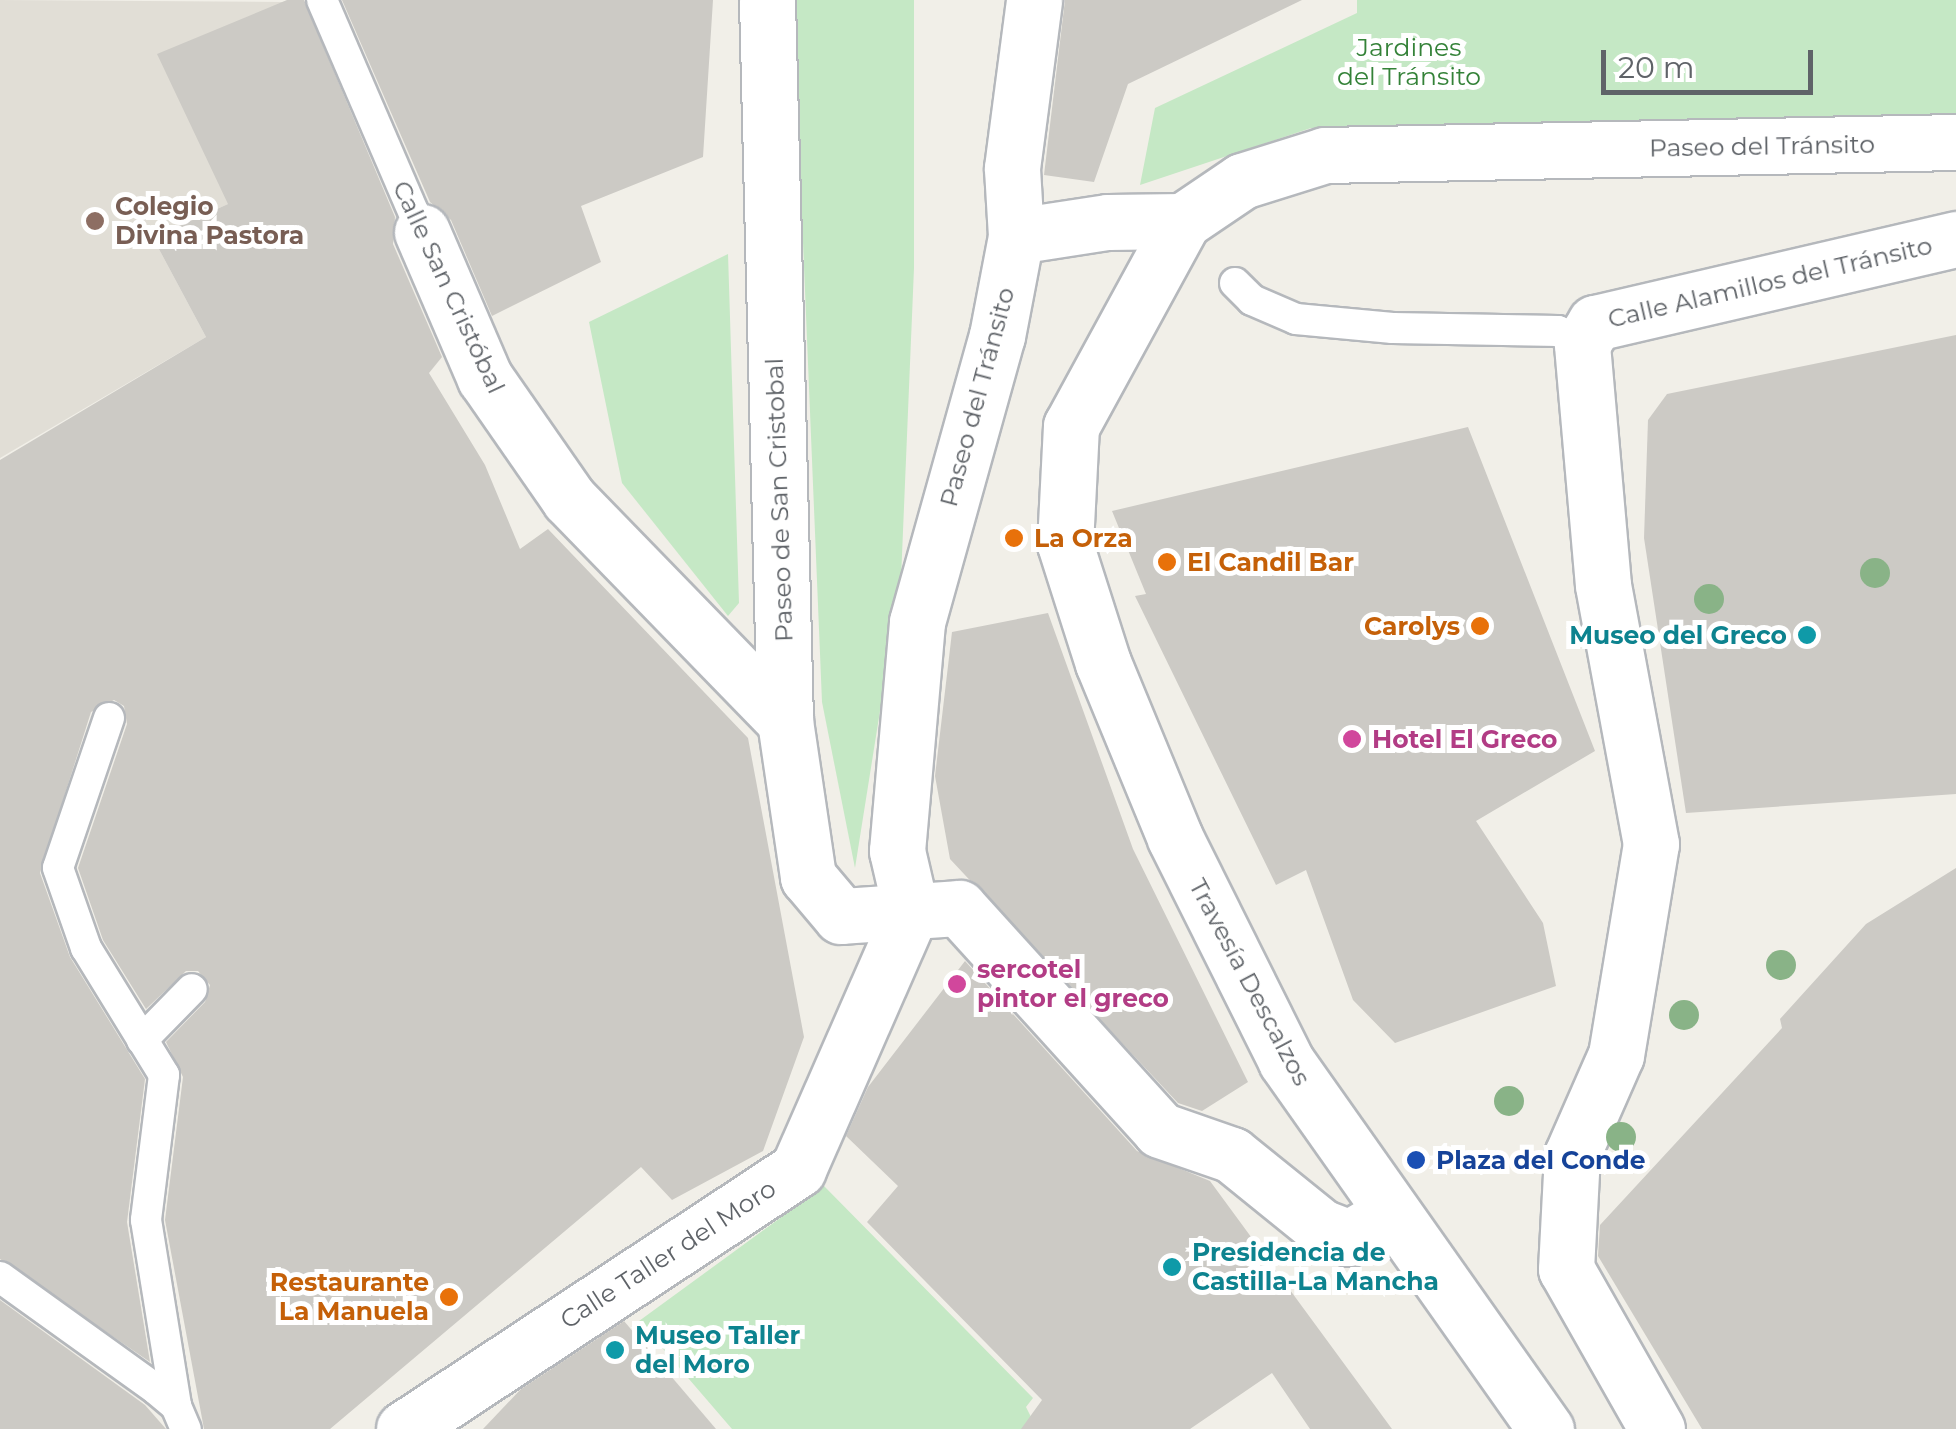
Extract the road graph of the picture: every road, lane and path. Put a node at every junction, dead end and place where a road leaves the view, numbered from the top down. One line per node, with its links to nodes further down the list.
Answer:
1 (322, 0): 6 (lane, Calle San Cristóbal)
2 (767, 0): 12 (street, Paseo de San Cristobal)
3 (1034, 0): 7 (street, Paseo del Tránsito)
4 (1956, 142): 5 (street, Paseo del Tránsito)
5 (1183, 222): 7 (street); 16 (street, Travesía Descalzos)
6 (422, 232): 12 (street, Calle San Cristóbal)
7 (1016, 236): 13 (street, Paseo del Tránsito)
8 (1956, 240): 10 (street, Calle Alamillos del Tránsito)
9 (1235, 283): 10 (lane)
10 (1582, 344): 21 (street, Calle Alamillos del Tránsito)
11 (109, 718): 15 (lane)
12 (785, 721): 13 (street, Paseo de San Cristobal)
13 (911, 911): 16 (street); 19 (street, Calle Taller del Moro)
14 (192, 988): 15 (lane)
15 (142, 1040): 18 (lane)
16 (1390, 1214): 20 (street)
17 (0, 1277): 18 (lane)
18 (181, 1418)
19 (404, 1429)
20 (1546, 1429)
21 (1658, 1429)

